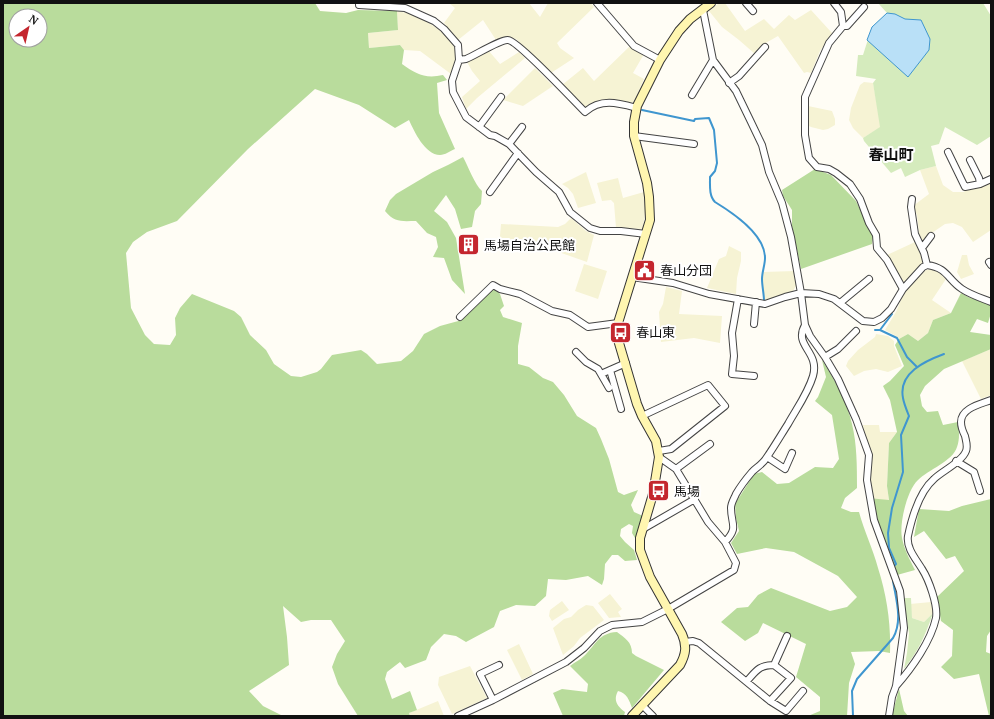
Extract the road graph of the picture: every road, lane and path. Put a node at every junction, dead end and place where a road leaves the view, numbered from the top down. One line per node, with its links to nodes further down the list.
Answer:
1 (359, 3): 11 (street)
2 (597, 3): 12 (street)
3 (711, 3): 7 (street)
4 (746, 3): 8 (street)
5 (834, 3): 9 (street)
6 (864, 7): 9 (street)
7 (703, 10): 12 (street); 13 (street)
8 (753, 11)
9 (844, 26): 36 (street)
10 (765, 46): 14 (street)
11 (459, 60): 17 (street); 18 (street)
12 (660, 60): 17 (street)
13 (713, 60): 14 (street); 15 (street)
14 (729, 83): 37 (street)
15 (692, 95)
16 (500, 97): 18 (street)
17 (637, 108): 20 (street)
18 (479, 127): 21 (street)
19 (522, 128): 21 (street)
20 (634, 136): 22 (street); 30 (street)
21 (509, 144): 24 (street)
22 (694, 144)
23 (948, 152): 27 (street)
24 (518, 153): 28 (street); 30 (street)
25 (970, 160): 27 (street)
26 (991, 179): 27 (street)
27 (980, 184)
28 (490, 192)
29 (912, 199): 32 (street)
30 (646, 234): 34 (street)
31 (931, 236): 32 (street)
32 (922, 248): 33 (street)
33 (927, 265): 36 (street); 40 (street)
34 (632, 277): 38 (street); 43 (street)
35 (869, 279): 41 (street)
36 (903, 289): 41 (street)
37 (801, 294): 39 (street); 41 (street); 45 (street)
38 (738, 299): 39 (street); 52 (street)
39 (756, 302): 44 (street)
40 (991, 302)
41 (840, 303)
42 (460, 317): 43 (street)
43 (618, 323): 49 (street)
44 (754, 324)
45 (805, 325): 48 (street); 60 (street)
46 (856, 331): 48 (street)
47 (576, 352): 51 (street)
48 (825, 357): 73 (street)
49 (626, 363): 50 (street); 56 (street)
50 (610, 370): 51 (street); 55 (street)
51 (601, 374): 53 (street)
52 (754, 376)
53 (609, 388)
54 (991, 400): 61 (street)
55 (621, 409)
56 (642, 416): 59 (street); 59 (street)
57 (710, 444): 62 (street)
58 (792, 453): 60 (street)
59 (659, 454): 62 (street); 65 (street)
60 (767, 457): 66 (street)
61 (956, 461): 63 (street); 73 (street)
62 (676, 469): 64 (street)
63 (980, 491)
64 (695, 499): 65 (street); 66 (street)
65 (643, 530): 67 (street)
66 (725, 542): 67 (street)
67 (668, 609): 69 (street); 75 (street)
68 (787, 636): 70 (street)
69 (685, 642): 72 (street); 77 (street)
70 (774, 664): 72 (street); 76 (street)
71 (499, 665): 75 (street)
72 (746, 681): 76 (street)
73 (896, 686): 81 (street)
74 (803, 691): 76 (street)
75 (493, 700): 78 (street)
76 (770, 701)
77 (642, 705): 79 (street); 80 (street)
78 (458, 716)
79 (632, 716)
80 (654, 716)
81 (889, 716)

